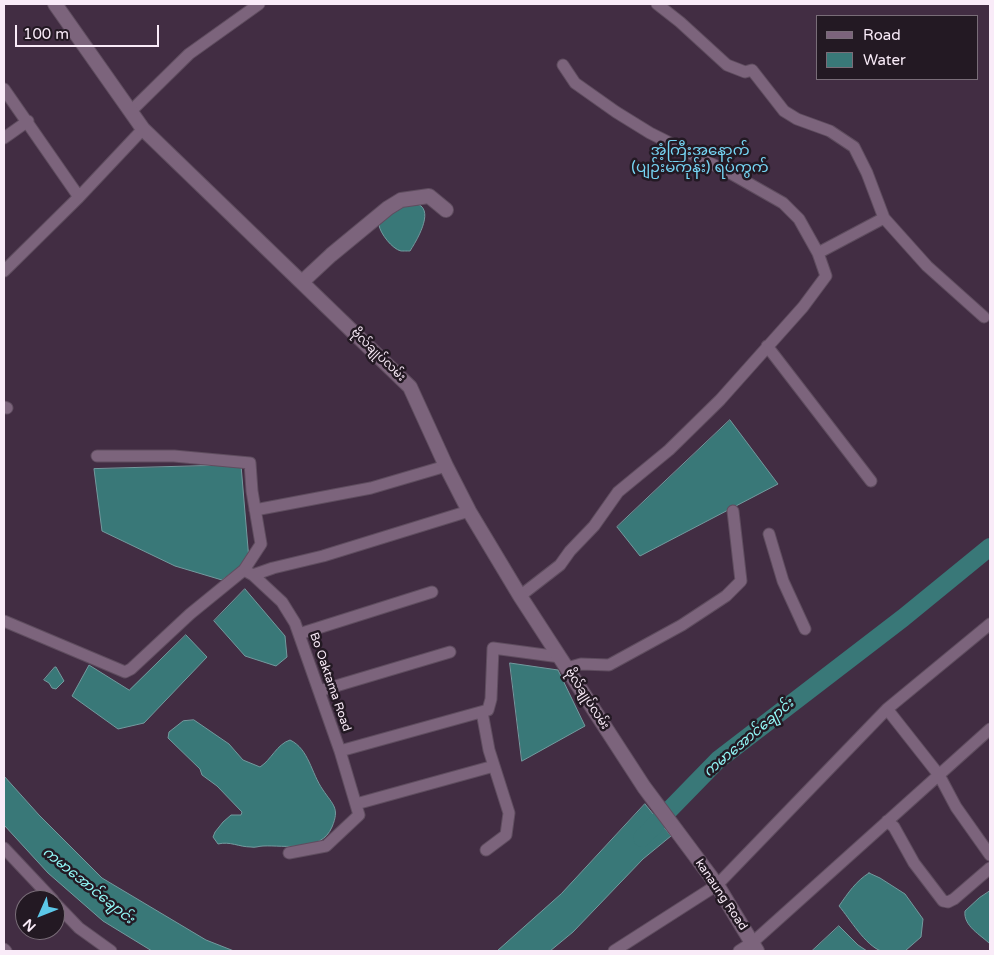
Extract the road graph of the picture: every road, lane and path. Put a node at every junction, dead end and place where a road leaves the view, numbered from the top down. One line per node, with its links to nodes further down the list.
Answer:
1 (55, 4): 6 (street, ဗိုလ်ချုပ်လမ်း)
2 (259, 4): 6 (street)
3 (656, 4): 12 (street)
4 (563, 65): 13 (street)
5 (4, 90): 7 (street)
6 (131, 111): 8 (street, ဗိုလ်ချုပ်လမ်း)
7 (28, 121): 9 (street); 10 (street)
8 (143, 129): 10 (street); 15 (street, ဗိုလ်ချုပ်လမ်း)
9 (4, 138)
10 (80, 196): 14 (street)
11 (446, 210): 15 (street)
12 (884, 218): 13 (street); 16 (street)
13 (818, 253): 17 (street)
14 (4, 271)
15 (302, 282): 19 (street, ဗိုလ်ချုပ်လမ်း)
16 (984, 317)
17 (767, 346): 20 (street); 27 (street)
18 (97, 456): 21 (street)
19 (446, 466): 21 (street); 22 (street, ဗိုလ်ချုပ်လမ်း)
20 (871, 481)
21 (255, 510): 25 (street)
22 (469, 511): 25 (street); 27 (street, ဗိုလ်ချုပ်လမ်း)
23 (733, 511): 33 (street)
24 (769, 534): 30 (street)
25 (248, 572): 28 (street); 31 (street, Bo Oaktama Road)
26 (432, 592): 31 (street)
27 (520, 596): 33 (street, ဗိုလ်ချုပ်လမ်း)
28 (4, 621)
29 (990, 624): 35 (street)
30 (805, 629)
31 (299, 634): 34 (street, Bo Oaktama Road)
32 (450, 652): 34 (street)
33 (564, 662): 36 (street); 43 (street, ဗိုလ်ချုပ်လမ်း)
34 (319, 690): 38 (street, Bo Oaktama Road)
35 (887, 709): 40 (street); 49 (street)
36 (482, 712): 38 (street, Bo Oaktama Road); 39 (street)
37 (990, 728): 40 (street)
38 (340, 751): 41 (street)
39 (494, 766): 41 (street); 45 (street)
40 (939, 775): 42 (street); 47 (street)
41 (356, 804): 46 (street)
42 (887, 820): 48 (street); 52 (street)
43 (682, 840): 49 (street, kanaung Road)
44 (4, 848): 50 (street)
45 (486, 850)
46 (289, 853)
47 (990, 855)
48 (990, 868)
49 (717, 885): 52 (street, kanaung Road); 54 (street)
50 (44, 890)
51 (65, 913): 53 (street)
52 (755, 947): 55 (street)
53 (111, 951)
54 (614, 951)
55 (739, 951)

